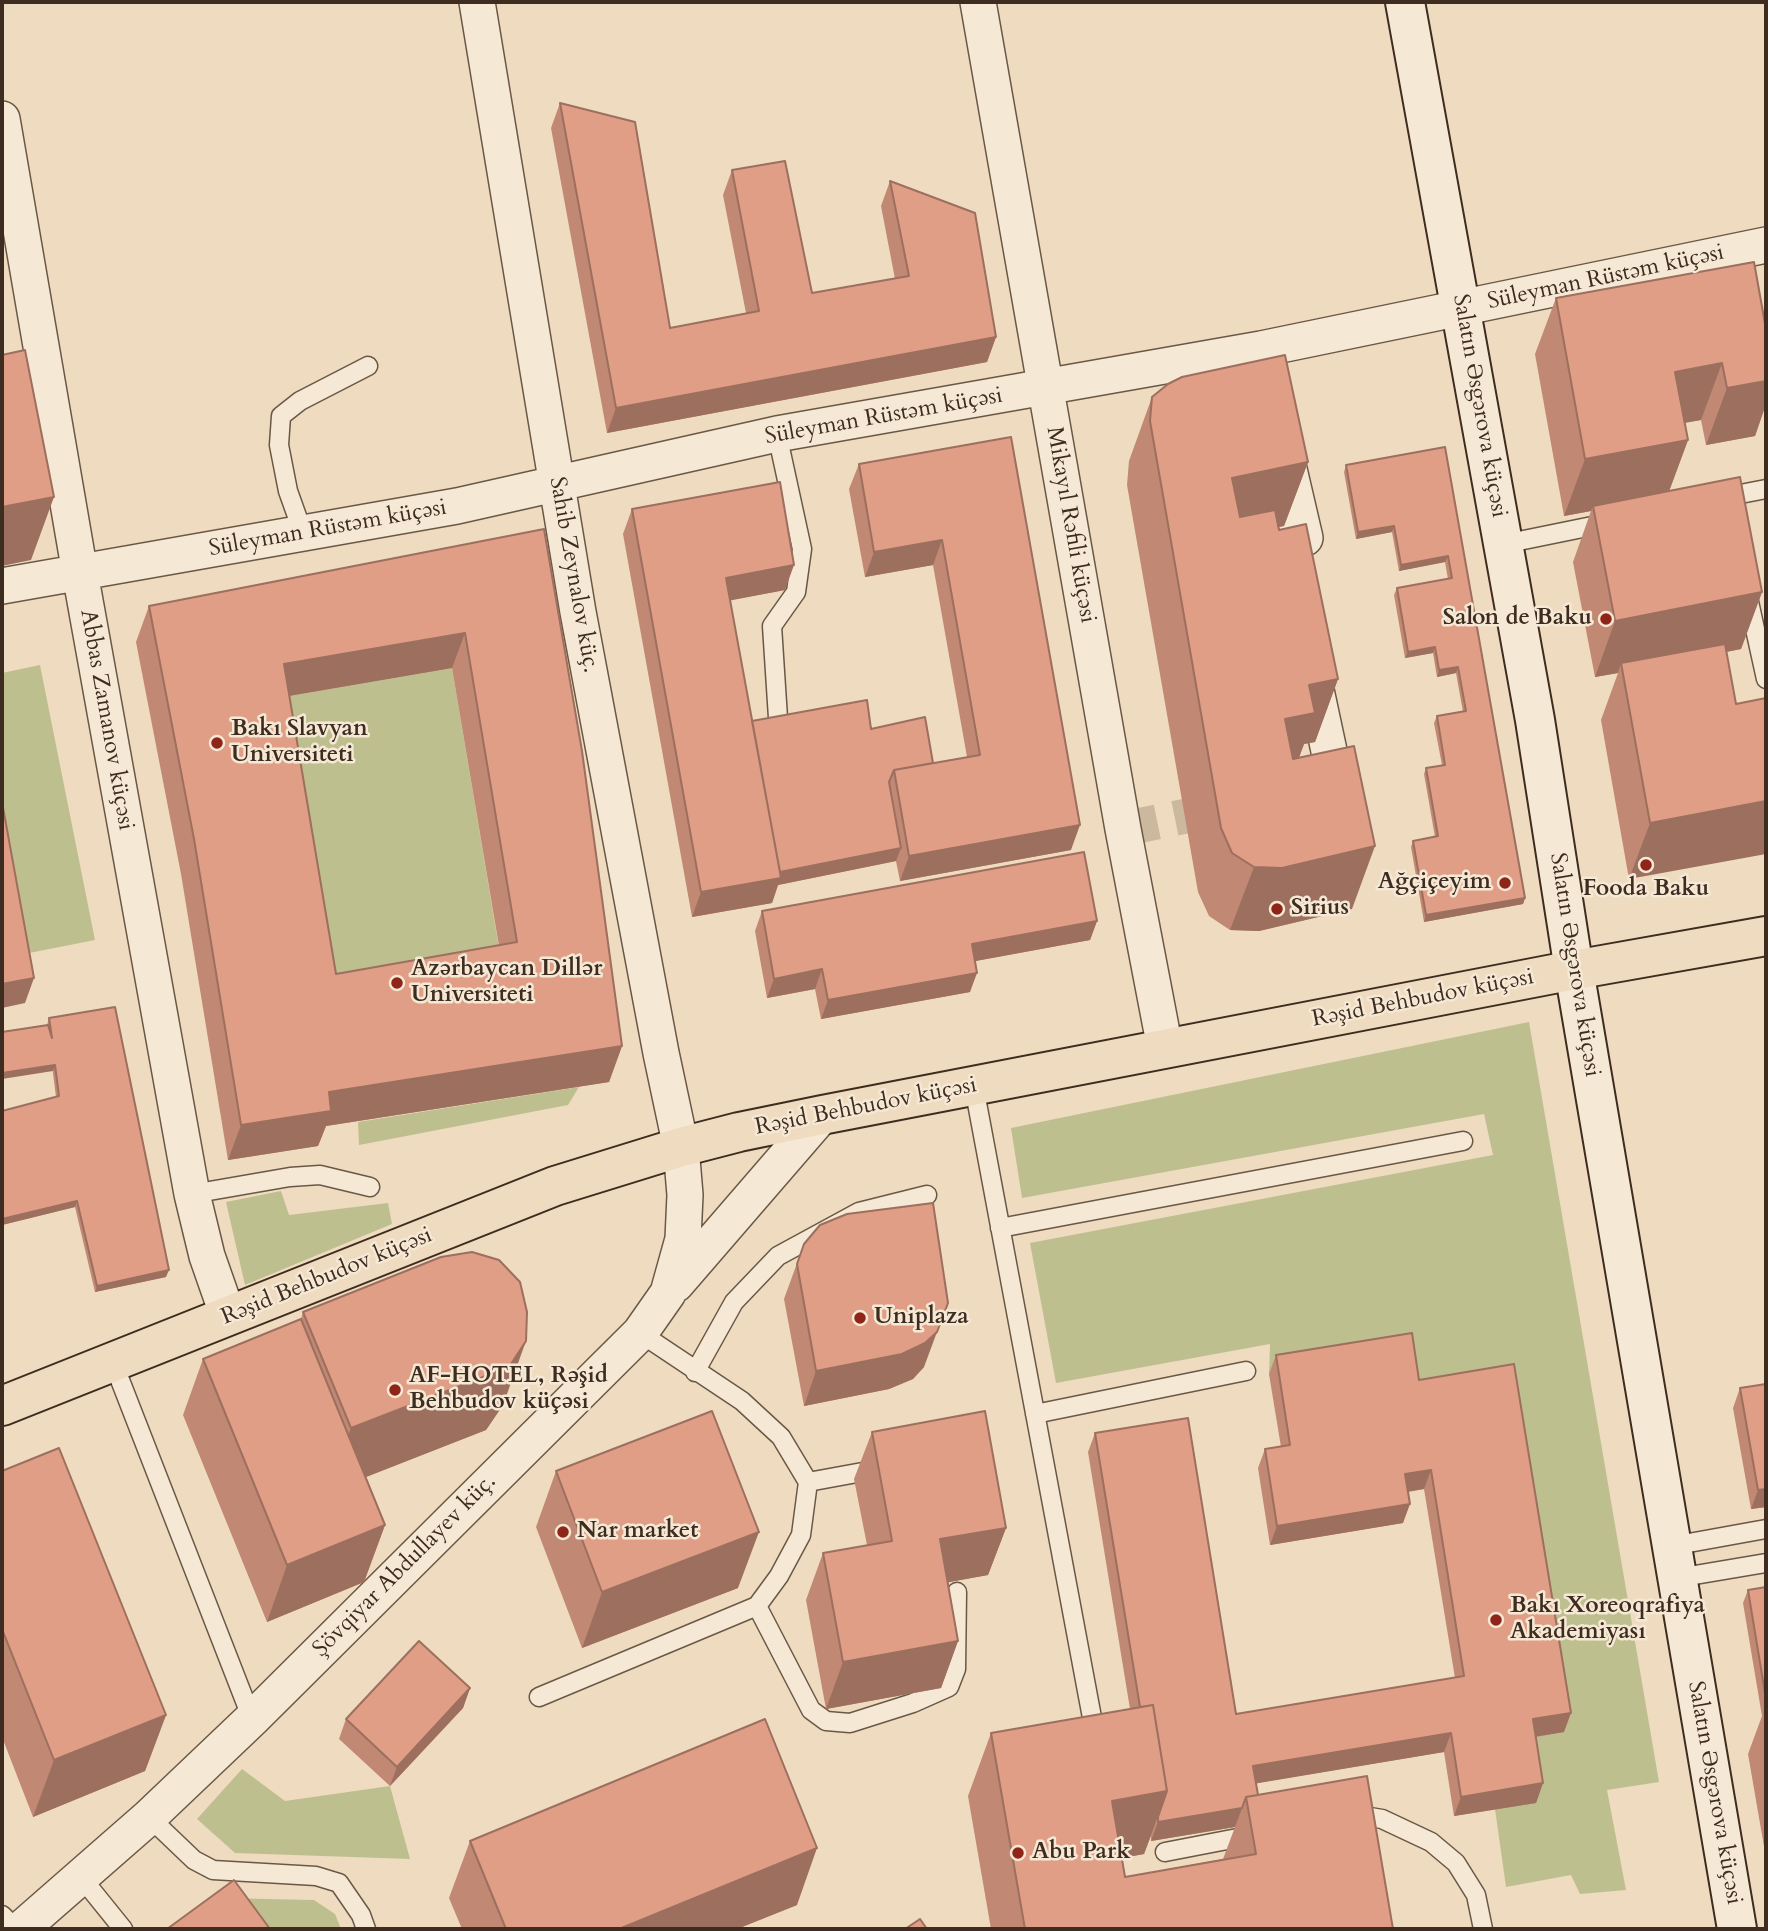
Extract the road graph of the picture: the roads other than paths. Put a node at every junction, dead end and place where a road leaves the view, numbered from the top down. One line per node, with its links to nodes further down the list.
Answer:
1 (477, 2): 11 (street, Sahib Zeynalov küç.)
2 (978, 2): 8 (street, Mikayıl Rəfili küçəsi)
3 (1405, 2): 6 (main road, Salatın Əsgərova küçəsi)
4 (2, 119): 17 (street, Abbas Zamanov küçəsi)
5 (1766, 245): 6 (street, Süleyman Rüstəm küçəsi)
6 (1461, 308): 8 (street, Süleyman Rüstəm küçəsi); 16 (main road, Salatın Əsgərova küçəsi)
7 (368, 366): 15 (lane)
8 (1046, 389): 10 (street, Süleyman Rüstəm küçəsi); 27 (street, Mikayıl Rəfili küçəsi)
9 (1277, 417): 19 (street)
10 (777, 435): 11 (street, Süleyman Rüstəm küçəsi); 23 (lane)
11 (557, 485): 15 (street, Süleyman Rüstəm küçəsi); 31 (street, Sahib Zeynalov küç.)
12 (1766, 489): 13 (lane)
13 (1700, 503)
14 (1621, 520): 16 (lane)
15 (303, 533): 17 (street, Süleyman Rüstəm küçəsi)
16 (1504, 544): 26 (main road, Salatın Əsgərova küçəsi)
17 (80, 573): 20 (street, Süleyman Rüstəm küçəsi); 33 (street, Abbas Zamanov küçəsi)
18 (1744, 577): 22 (lane)
19 (1294, 581)
20 (2, 586)
21 (1307, 647): 24 (street)
22 (1766, 679)
23 (778, 718)
24 (1332, 765)
25 (1766, 936): 26 (main road, Rəşid Behbudov küçəsi)
26 (1574, 970): 27 (main road, Rəşid Behbudov küçəsi); 47 (main road, Salatın Əsgərova küçəsi)
27 (1165, 1048): 28 (main road, Rəşid Behbudov küçəsi)
28 (974, 1087): 29 (main road, Rəşid Behbudov küçəsi); 35 (lane)
29 (822, 1115): 31 (main road, Rəşid Behbudov küçəsi); 36 (street)
30 (1463, 1141): 35 (lane)
31 (681, 1147): 36 (street, Şövqiyar Abdullayev küç.); 37 (main road, Rəşid Behbudov küçəsi)
32 (370, 1187): 33 (lane)
33 (192, 1194): 37 (street, Abbas Zamanov küçəsi)
34 (927, 1195): 41 (lane)
35 (1000, 1228): 43 (lane)
36 (668, 1293): 38 (street, Şövqiyar Abdullayev küç.)
37 (228, 1316): 39 (main road, Rəşid Behbudov küçəsi)
38 (640, 1333): 41 (lane); 52 (street, Şövqiyar Abdullayev küç.)
39 (113, 1362): 42 (main road, Rəşid Behbudov küçəsi); 52 (lane)
40 (1246, 1371): 43 (lane)
41 (695, 1372): 45 (lane)
42 (2, 1406)
43 (1035, 1414): 53 (lane)
44 (890, 1467): 45 (lane)
45 (808, 1482): 50 (lane)
46 (1766, 1529): 47 (lane)
47 (1674, 1562): 48 (lane); 64 (main road, Salatın Əsgərova küçəsi)
48 (1766, 1563)
49 (957, 1592): 50 (lane)
50 (757, 1606): 51 (lane)
51 (539, 1697)
52 (252, 1719): 54 (street, Şövqiyar Abdullayev küç.)
53 (1098, 1749)
54 (149, 1817): 58 (street, Şövqiyar Abdullayev küç.); 62 (lane)
55 (1342, 1819): 63 (lane)
56 (1274, 1831): 57 (lane)
57 (1165, 1852)
58 (81, 1877): 60 (street, Şövqiyar Abdullayev küç.); 61 (lane)
59 (2, 1915): 60 (lane)
60 (18, 1929)
61 (123, 1929)
62 (366, 1929)
63 (1483, 1929)
64 (1737, 1929)

